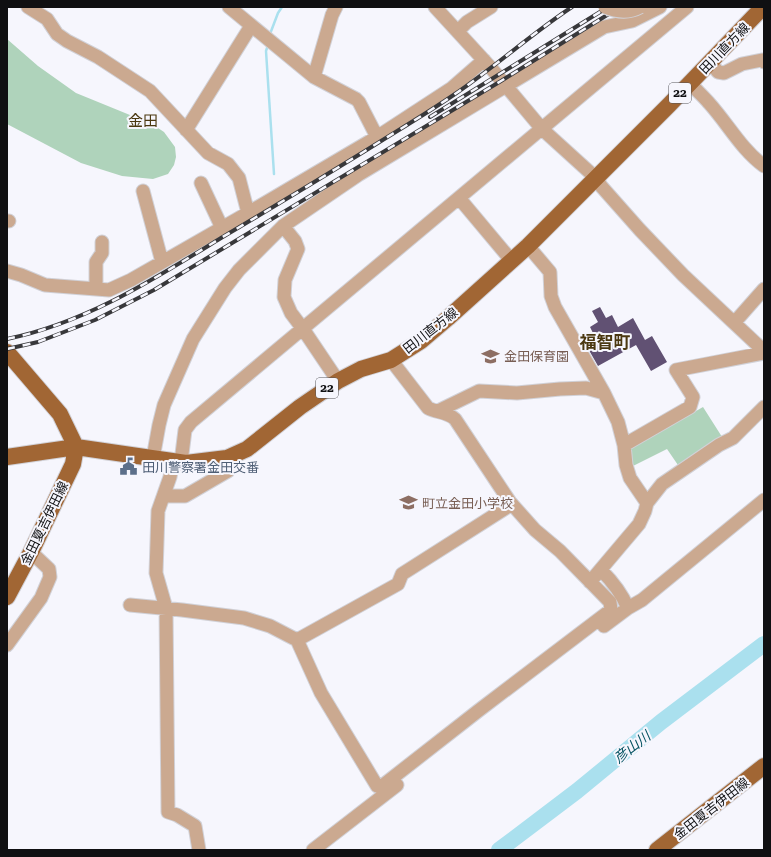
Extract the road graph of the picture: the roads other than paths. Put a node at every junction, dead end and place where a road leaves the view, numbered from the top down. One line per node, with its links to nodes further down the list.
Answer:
1 (28, 7): 20 (street)
2 (229, 7): 11 (street)
3 (336, 7): 16 (street)
4 (435, 7): 12 (street)
5 (491, 7): 12 (street)
6 (605, 7): 7 (street, bridge)
7 (640, 7)
8 (660, 7): 18 (street)
9 (687, 7): 19 (street)
10 (763, 7): 14 (main road, 田川直方線 / 22)
11 (251, 26): 16 (street); 20 (street)
12 (458, 32): 13 (street)
13 (484, 60): 18 (street); 21 (street)
14 (710, 62): 15 (street); 17 (main road, 田川直方線 / 22)
15 (764, 62)
16 (314, 77): 21 (street)
17 (690, 83): 22 (street); 23 (main road, 田川直方線 / 22)
18 (506, 87): 19 (street); 28 (street)
19 (542, 129): 23 (street); 26 (street)
20 (186, 130): 27 (street)
21 (377, 137): 27 (street)
22 (764, 166)
23 (596, 178): 31 (main road, 田川直方線 / 22); 37 (street)
24 (201, 183): 29 (street)
25 (143, 191): 33 (street)
26 (459, 198): 32 (street); 38 (street)
27 (248, 212): 29 (street)
28 (283, 226): 38 (street); 50 (street)
29 (222, 228): 33 (street)
30 (102, 242): 35 (street)
31 (528, 246): 32 (main road, 田川直方線 / 22); 43 (street)
32 (511, 260): 41 (main road, 田川直方線 / 22)
33 (162, 262): 35 (street)
34 (7, 271): 35 (street)
35 (96, 289)
36 (764, 289): 37 (street)
37 (734, 323): 39 (street)
38 (303, 329): 42 (street); 51 (street)
39 (764, 352): 46 (street)
40 (9, 355): 47 (main road)
41 (391, 360): 42 (main road, 田川直方線 / 22); 45 (street)
42 (338, 381): 48 (main road, 田川直方線 / 22)
43 (604, 393): 45 (street); 46 (street)
44 (764, 407): 54 (street)
45 (438, 410): 55 (street)
46 (624, 445): 54 (street)
47 (76, 447): 49 (main road, 田川直方線 / 22); 50 (main road, 田川直方線 / 22); 56 (main road, 金田夏吉伊田線)
48 (233, 455): 51 (main road, 田川直方線 / 22); 52 (street)
49 (7, 457)
50 (154, 458): 51 (main road, 田川直方線 / 22)
51 (177, 461): 52 (street)
52 (164, 494): 61 (street)
53 (764, 500): 62 (street)
54 (646, 503): 57 (street)
55 (512, 504): 58 (street); 63 (street)
56 (31, 552): 59 (main road, 金田夏吉伊田線); 64 (street)
57 (600, 570): 58 (street); 62 (street)
58 (590, 582): 65 (street)
59 (7, 597)
60 (130, 605): 61 (street)
61 (166, 608): 63 (street); 67 (street)
62 (628, 608): 65 (street)
63 (297, 640): 65 (street)
64 (7, 645)
65 (454, 735): 68 (street)
66 (764, 766): 69 (main road, 金田夏吉伊田線)
67 (199, 850)
68 (313, 850)
69 (658, 850)

